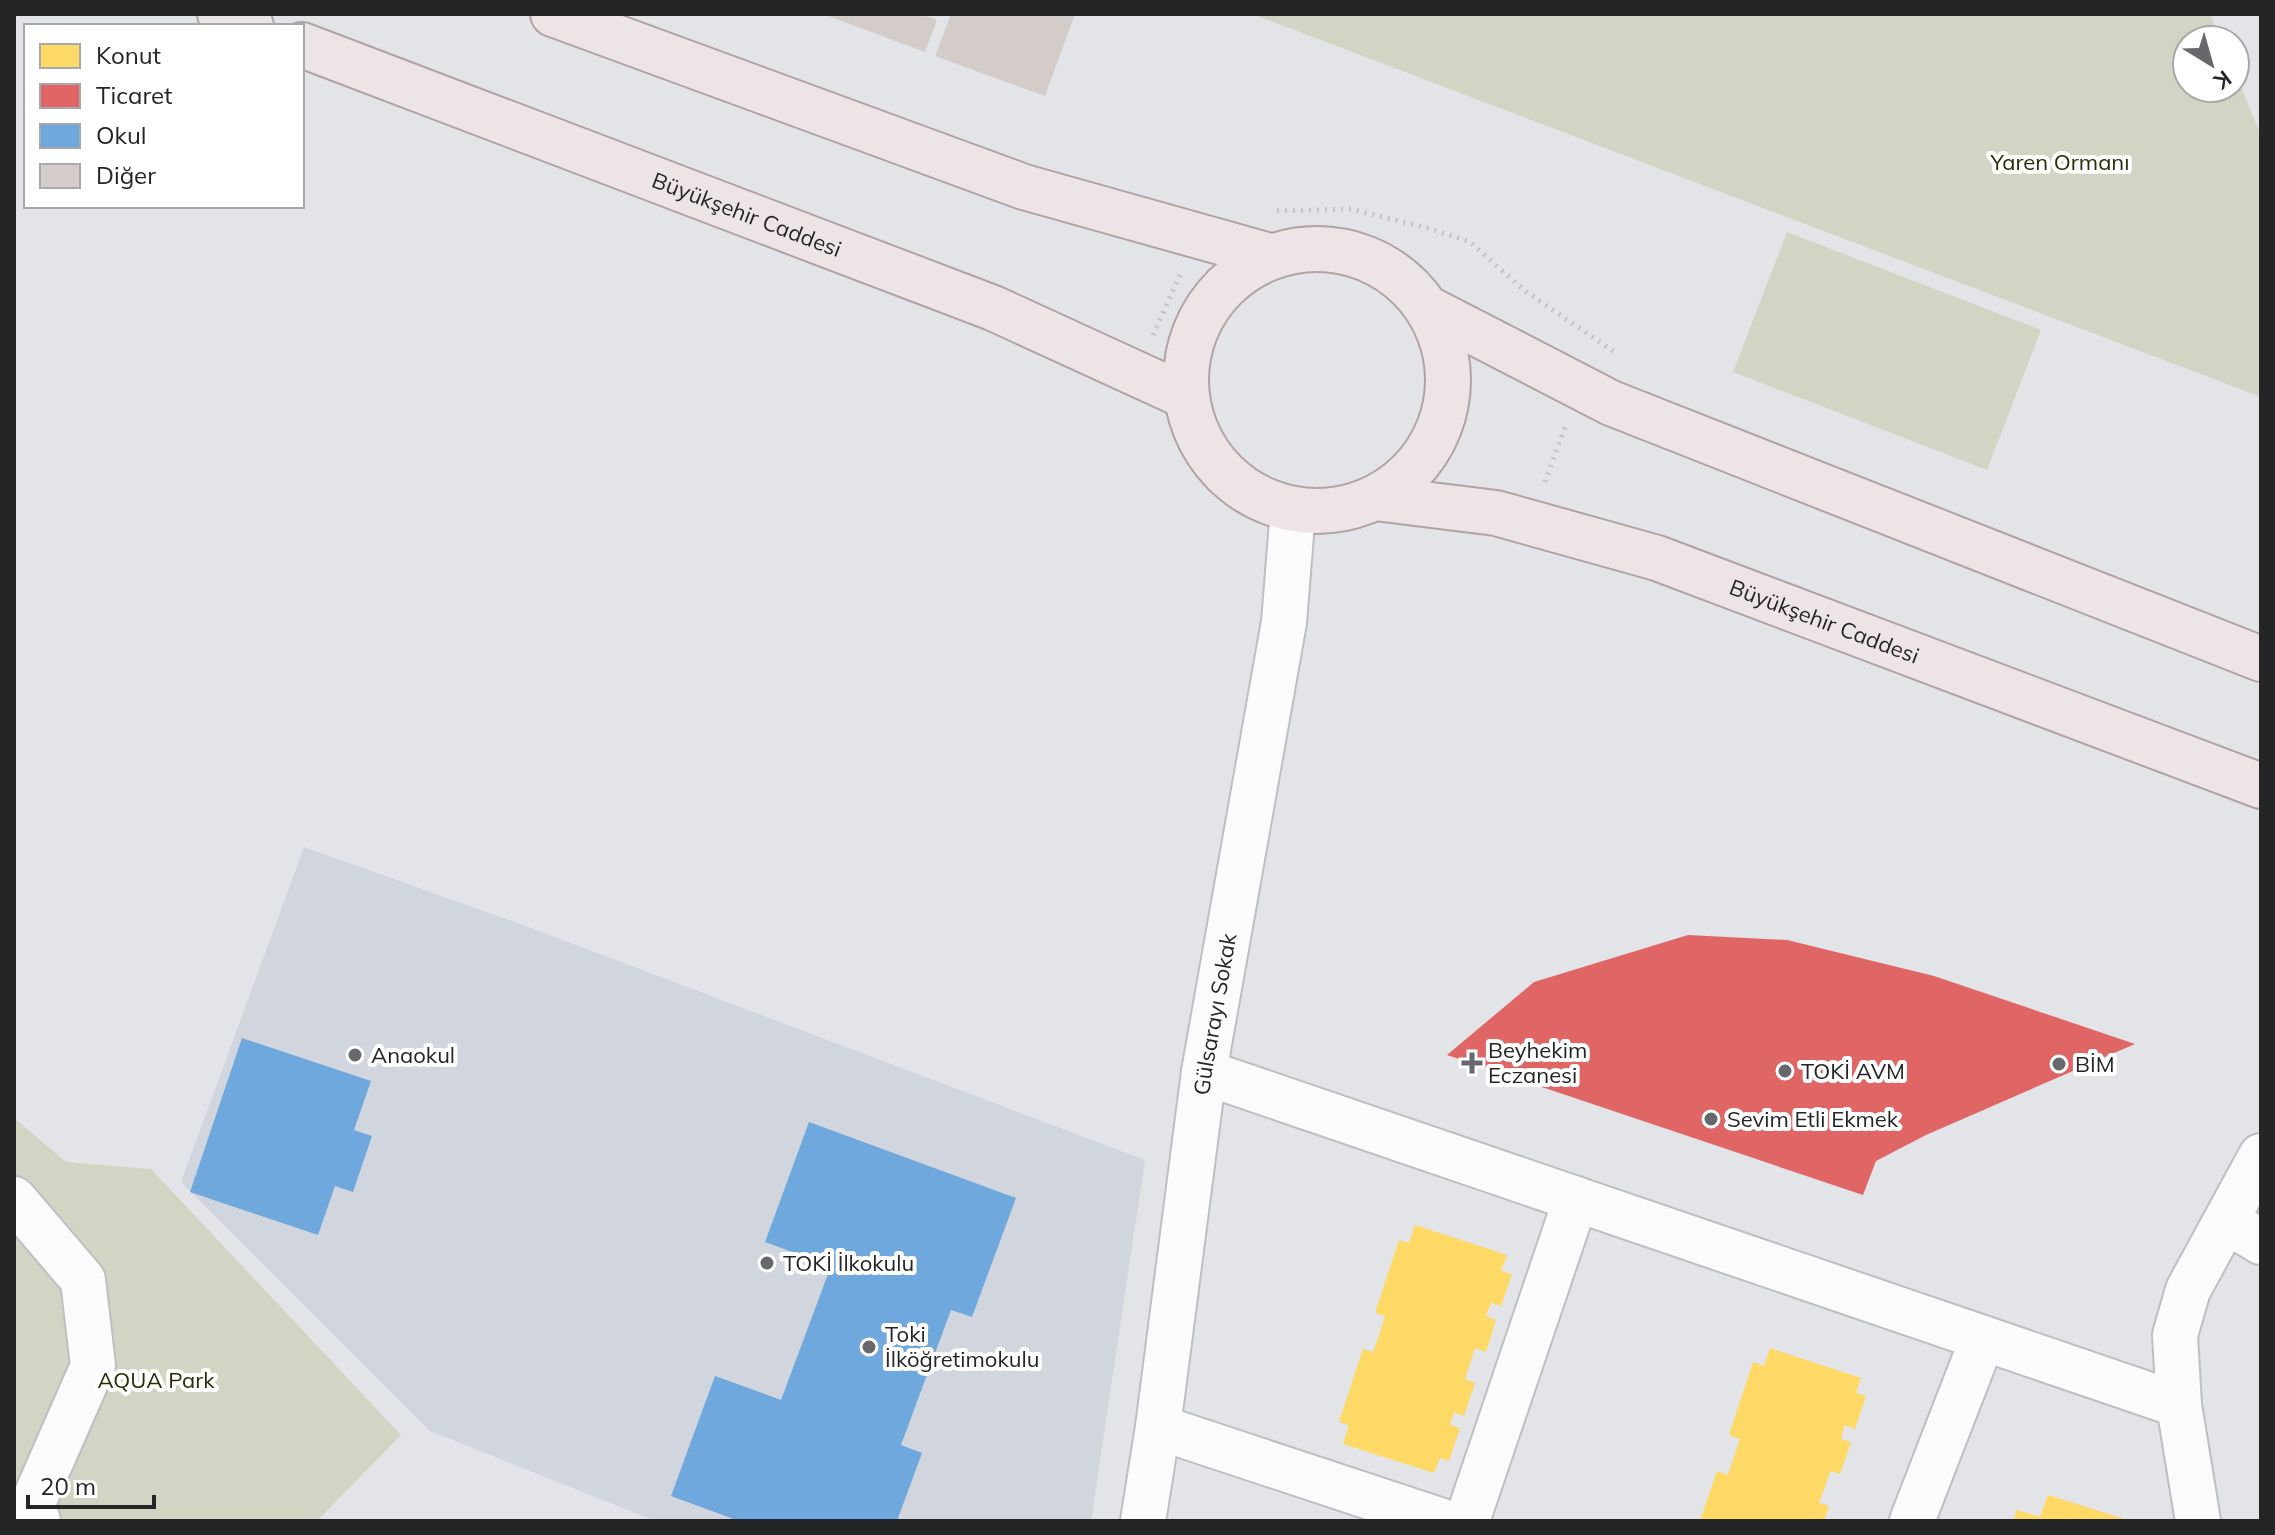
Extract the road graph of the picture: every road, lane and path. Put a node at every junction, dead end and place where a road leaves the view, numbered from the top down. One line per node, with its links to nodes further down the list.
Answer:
1 (220, 14): 3 (main road)
2 (553, 14): 5 (main road)
3 (246, 24)
4 (304, 46): 8 (main road, Büyükşehir Caddesi)
5 (1196, 236): 6 (main road); 8 (path)
6 (1270, 256): 7 (main road); 9 (main road)
7 (1429, 309): 10 (main road); 12 (main road)
8 (1137, 374): 9 (main road, Büyükşehir Caddesi)
9 (1185, 396): 11 (main road)
10 (1375, 498): 11 (main road); 13 (main road, Büyükşehir Caddesi)
11 (1293, 510): 14 (street, Gülsarayı Sokak)
12 (2261, 659)
13 (2261, 786)
14 (1204, 1072): 17 (street); 21 (street, Gülsarayı Sokak)
15 (2261, 1156): 18 (street)
16 (14, 1199): 22 (street)
17 (1576, 1199): 19 (street); 25 (street)
18 (2244, 1231): 20 (street)
19 (1983, 1338): 20 (street); 26 (street)
20 (2179, 1405): 27 (street)
21 (1158, 1427): 23 (street, Gülsarayı Sokak); 24 (street)
22 (38, 1521)
23 (1143, 1521)
24 (1442, 1521)
25 (1467, 1521)
26 (1912, 1521)
27 (2198, 1521)

